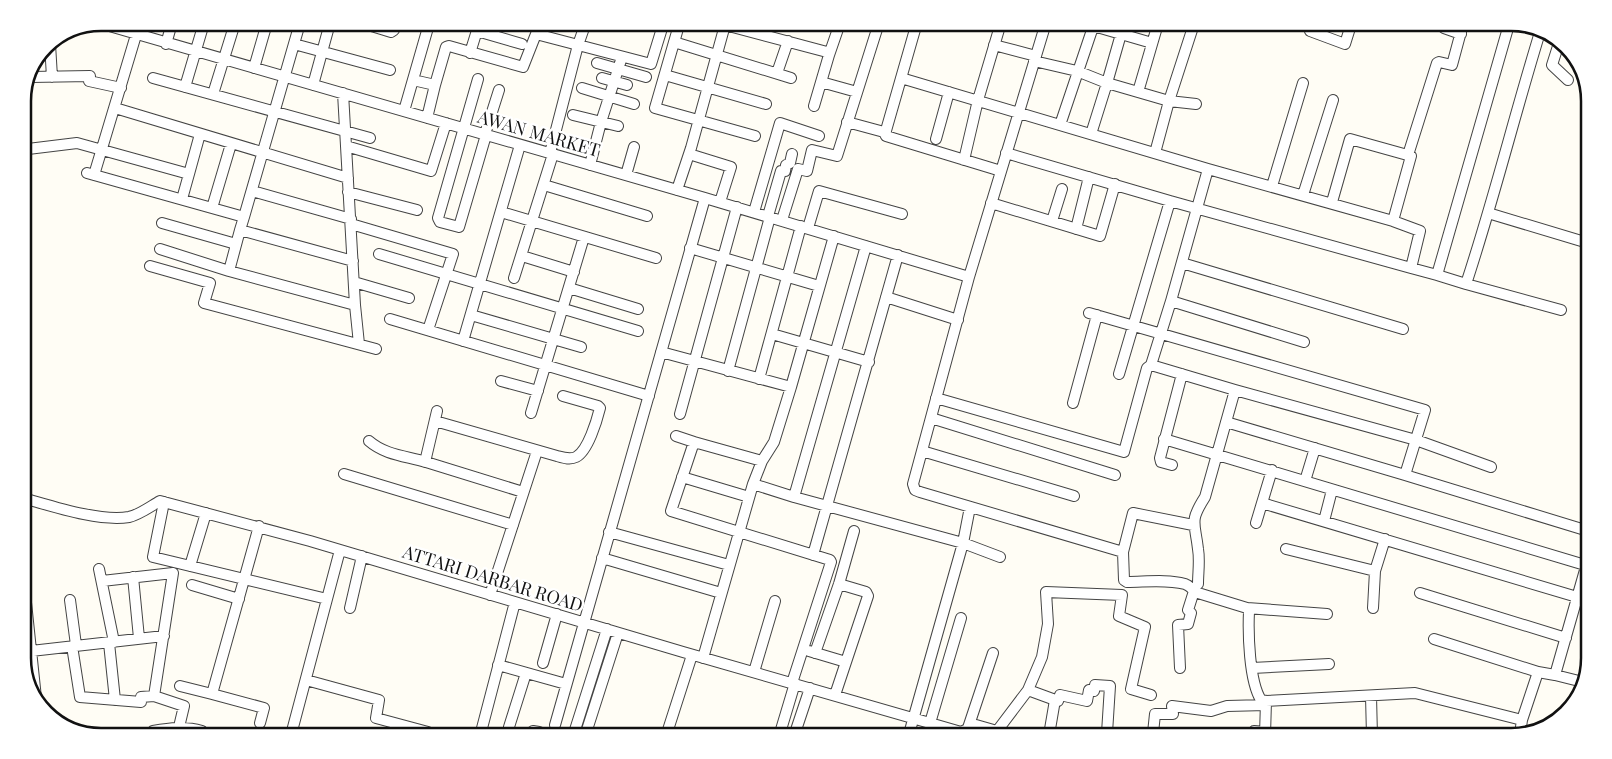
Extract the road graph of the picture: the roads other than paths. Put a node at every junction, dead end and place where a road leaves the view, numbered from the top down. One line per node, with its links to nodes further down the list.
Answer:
1 (124, 31): 30 (street, AWAN MARKET)
2 (170, 31): 35 (street)
3 (202, 31): 41 (street)
4 (233, 31): 49 (street)
5 (265, 31): 51 (street)
6 (298, 31): 36 (street)
7 (328, 31): 42 (street)
8 (427, 31): 66 (street)
9 (475, 31): 43 (street)
10 (489, 31): 37 (street)
11 (583, 31): 38 (street)
12 (661, 31): 47 (street)
13 (677, 31): 33 (street)
14 (723, 31): 45 (street)
15 (749, 31): 32 (street)
16 (836, 31): 46 (street)
17 (876, 31): 80 (street)
18 (915, 31): 64 (street)
19 (998, 31): 39 (street)
20 (1043, 31): 48 (street)
21 (1092, 31): 54 (street)
22 (1122, 31): 70 (street)
23 (1124, 31): 34 (street)
24 (1156, 31): 34 (street)
25 (1192, 31): 88 (street)
26 (1310, 31): 27 (street)
27 (1349, 31)
28 (1461, 31): 127 (street)
29 (1507, 31): 190 (street)
30 (136, 35): 35 (street, AWAN MARKET); 77 (street)
31 (1539, 37): 156 (street)
32 (788, 41): 46 (street); 55 (street)
33 (674, 42): 45 (street); 56 (street)
34 (1152, 43): 82 (street)
35 (166, 44): 41 (street, AWAN MARKET)
36 (294, 44): 42 (street); 57 (street)
37 (522, 44)
38 (578, 45): 43 (street); 47 (street); 124 (street)
39 (994, 45): 48 (street); 86 (street)
40 (1557, 49): 67 (street)
41 (196, 52): 49 (street, AWAN MARKET); 75 (street)
42 (322, 53): 53 (street); 72 (street)
43 (470, 53): 73 (street)
44 (51, 54): 59 (street)
45 (717, 54): 55 (street); 76 (street)
46 (829, 55): 69 (street)
47 (622, 57): 52 (street)
48 (1035, 58): 54 (street); 96 (street)
49 (224, 60): 51 (street, AWAN MARKET); 84 (street)
50 (597, 63): 52 (street)
51 (254, 68): 57 (street, AWAN MARKET)
52 (618, 69): 60 (street); 68 (street)
53 (390, 70)
54 (1077, 71): 70 (street); 103 (street)
55 (777, 73): 63 (street)
56 (665, 75): 76 (street); 99 (street)
57 (284, 76): 72 (street, AWAN MARKET); 94 (street)
58 (36, 77): 59 (street)
59 (52, 77): 77 (street)
60 (646, 77)
61 (153, 78): 75 (street)
62 (602, 78): 68 (street)
63 (791, 78)
64 (901, 78): 81 (street); 107 (street)
65 (478, 79): 105 (street)
66 (413, 80): 73 (street); 95 (street)
67 (1568, 80)
68 (614, 82): 74 (street); 85 (street)
69 (821, 82): 80 (street); 92 (street)
70 (1107, 83): 82 (street); 109 (street)
71 (1303, 83): 138 (street)
72 (313, 84): 83 (street, AWAN MARKET)
73 (436, 85): 98 (street)
74 (627, 85)
75 (185, 87): 84 (street)
76 (707, 87): 90 (street); 99 (street)
77 (121, 88): 93 (street)
78 (582, 88): 85 (street)
79 (499, 90): 110 (street)
80 (857, 92): 101 (street)
81 (949, 92): 86 (street); 114 (street)
82 (1138, 92): 88 (street)
83 (343, 93): 95 (street, AWAN MARKET); 106 (street)
84 (213, 94): 94 (street)
85 (609, 96): 89 (street); 100 (street)
86 (978, 100): 96 (street); 128 (street)
87 (1332, 100): 143 (street)
88 (1169, 102): 91 (street); 123 (street)
89 (634, 104)
90 (766, 104)
91 (1196, 104)
92 (814, 106)
93 (115, 108): 108 (street); 120 (street)
94 (275, 111): 106 (street); 121 (street)
95 (404, 111): 98 (street, AWAN MARKET)
96 (1019, 113): 103 (street); 122 (street)
97 (574, 115): 100 (street)
98 (427, 118): 102 (street, AWAN MARKET)
99 (698, 120): 111 (street); 125 (street)
100 (601, 122): 104 (street); 129 (street)
101 (847, 122): 107 (street); 161 (street)
102 (446, 123): 105 (street, AWAN MARKET); 117 (street)
103 (1060, 125): 109 (street)
104 (618, 126)
105 (464, 129): 110 (street, AWAN MARKET); 110 (street)
106 (345, 131): 113 (street); 117 (street)
107 (884, 132): 128 (street)
108 (200, 134): 115 (street); 132 (street)
109 (1091, 134): 123 (street)
110 (486, 135): 116 (street, AWAN MARKET)
111 (755, 136)
112 (819, 136): 155 (street)
113 (370, 138)
114 (936, 139)
115 (232, 144): 121 (street); 151 (street)
116 (520, 145): 124 (street, AWAN MARKET); 154 (street)
117 (346, 146): 135 (street)
118 (634, 147): 133 (street)
119 (31, 149): 120 (street)
120 (102, 149): 132 (street); 145 (street)
121 (262, 153): 135 (street); 141 (street)
122 (1006, 153): 131 (street); 134 (street)
123 (1155, 153): 130 (street)
124 (552, 154): 129 (street, AWAN MARKET); 137 (street)
125 (689, 154): 140 (street); 147 (street)
126 (792, 154): 160 (street)
127 (1408, 155): 148 (street); 164 (street)
128 (964, 160): 131 (street)
129 (590, 164): 133 (street, AWAN MARKET)
130 (1208, 169): 138 (street); 152 (street)
131 (1001, 171): 149 (street)
132 (189, 174): 145 (street)
133 (626, 175): 140 (street, AWAN MARKET)
134 (1089, 176): 136 (street); 168 (street)
135 (348, 178): 142 (street)
136 (1116, 184): 146 (street); 168 (street)
137 (544, 185): 158 (street); 163 (street)
138 (1272, 186): 143 (street)
139 (1062, 189): 165 (street)
140 (677, 190): 144 (street, AWAN MARKET)
141 (252, 191): 159 (street); 162 (street)
142 (348, 192): 153 (street); 162 (street)
143 (1303, 195): 148 (street)
144 (705, 198): 147 (street, AWAN MARKET); 175 (street)
145 (182, 199): 151 (street)
146 (1170, 201): 152 (street); 209 (street)
147 (720, 202): 150 (street, AWAN MARKET)
148 (1332, 202): 164 (street)
149 (991, 203): 165 (street); 192 (street)
150 (737, 207): 155 (street, AWAN MARKET); 180 (street)
151 (212, 208): 159 (street)
152 (1198, 209): 183 (street); 186 (street)
153 (417, 210)
154 (501, 212): 163 (street); 195 (street)
155 (754, 212): 160 (street, AWAN MARKET)
156 (1488, 213): 172 (street); 196 (street)
157 (902, 214): 167 (street)
158 (647, 216)
159 (244, 217): 169 (street)
160 (769, 217): 161 (street, AWAN MARKET); 185 (street)
161 (782, 220): 167 (street, AWAN MARKET)
162 (351, 221): 182 (street); 189 (street)
163 (532, 221): 171 (street); 178 (street)
164 (1393, 221): 186 (street)
165 (1052, 222): 168 (street)
166 (162, 224): 173 (street)
167 (804, 227): 170 (street, AWAN MARKET); 191 (street)
168 (1076, 229)
169 (240, 230): 173 (street); 182 (street)
170 (834, 236): 174 (street, AWAN MARKET); 197 (street)
171 (584, 237): 181 (street); 188 (street)
172 (1581, 241)
173 (236, 244): 187 (street)
174 (866, 246): 179 (street, AWAN MARKET); 223 (street)
175 (690, 248): 180 (street); 222 (street)
176 (160, 249): 187 (street)
177 (379, 254): 189 (street)
178 (522, 256): 188 (street); 193 (street)
179 (898, 256): 192 (street, AWAN MARKET); 199 (street)
180 (722, 257): 185 (street); 224 (street)
181 (656, 258)
182 (353, 262): 194 (street)
183 (1182, 263): 201 (street); 210 (street)
184 (150, 266): 219 (street)
185 (755, 267): 191 (street); 228 (street)
186 (1411, 268): 190 (street)
187 (229, 271): 202 (street)
188 (574, 272): 198 (street)
189 (447, 274): 195 (street); 211 (street)
190 (1438, 275): 196 (street)
191 (786, 276): 197 (street); 213 (street)
192 (969, 277): 208 (street)
193 (514, 278)
194 (354, 282): 200 (street); 202 (street)
195 (480, 284): 203 (street); 206 (street)
196 (1466, 284): 205 (street)
197 (819, 286): 218 (street)
198 (569, 288): 203 (street); 204 (street)
199 (886, 297): 208 (street); 225 (street)
200 (409, 298)
201 (1171, 301): 214 (street); 217 (street)
202 (355, 305): 219 (street)
203 (563, 308): 212 (street); 215 (street)
204 (638, 309)
205 (1561, 310)
206 (471, 315): 215 (street); 216 (street)
207 (390, 319): 211 (street)
208 (958, 320): 238 (street)
209 (1133, 325): 214 (street); 229 (street); 239 (street)
210 (1403, 329)
211 (428, 330): 216 (street)
212 (638, 332)
213 (772, 334): 218 (street); 231 (street)
214 (1162, 334): 227 (street); 246 (street)
215 (554, 338): 220 (street); 226 (street)
216 (463, 341): 226 (street)
217 (1304, 342)
218 (804, 343): 223 (street); 233 (street)
219 (359, 344): 221 (street)
220 (581, 347)
221 (376, 349)
222 (661, 352): 224 (street); 237 (street)
223 (836, 353): 225 (street); 268 (street)
224 (696, 362): 228 (street); 241 (street)
225 (869, 362): 272 (street)
226 (546, 365): 235 (street); 237 (street)
227 (1151, 365): 230 (street); 238 (street)
228 (728, 371): 231 (street)
229 (1119, 374)
230 (1182, 374): 234 (street); 245 (street)
231 (759, 379): 233 (street)
232 (501, 381): 235 (street)
233 (791, 387): 253 (street)
234 (1235, 390): 243 (street); 246 (street)
235 (538, 391): 240 (street)
236 (563, 396): 250 (street)
237 (649, 396): 282 (street)
238 (936, 398): 242 (street)
239 (1073, 403)
240 (531, 413)
241 (680, 414)
242 (931, 418): 251 (street); 259 (street)
243 (1226, 422): 249 (street); 252 (street)
244 (676, 436): 248 (street)
245 (1164, 438): 252 (street); 255 (street)
246 (1416, 440): 256 (street); 260 (street)
247 (368, 441): 254 (street)
248 (694, 442): 253 (street); 261 (street)
249 (1314, 448): 260 (street); 262 (street)
250 (537, 451): 254 (street); 265 (street)
251 (922, 452): 266 (street); 273 (street)
252 (1217, 454): 257 (street); 277 (street)
253 (762, 461): 263 (street)
254 (425, 462): 265 (street)
255 (1172, 465)
256 (1491, 467)
257 (1272, 470): 262 (street); 271 (street)
258 (344, 474): 278 (street)
259 (1115, 475)
260 (1405, 475): 280 (street)
261 (682, 477): 267 (street); 283 (street)
262 (1305, 481): 264 (street)
263 (753, 484): 267 (street); 268 (street)
264 (1332, 490): 275 (street); 293 (street)
265 (523, 492): 278 (street)
266 (1074, 496)
267 (749, 497): 283 (street)
268 (794, 497): 272 (street)
269 (31, 500): 270 (street)
270 (164, 502): 274 (street, ATTARI DARBAR ROAD); 295 (street)
271 (1262, 503): 275 (street); 276 (street)
272 (826, 506): 285 (street); 289 (street)
273 (970, 507): 285 (street); 288 (street)
274 (206, 513): 279 (street, ATTARI DARBAR ROAD); 295 (street)
275 (1324, 521): 284 (street)
276 (1256, 523)
277 (1193, 524): 288 (street); 305 (street)
278 (513, 525): 308 (street)
279 (259, 526): 287 (street, ATTARI DARBAR ROAD); 299 (street)
280 (1581, 529)
281 (854, 531): 302 (street)
282 (609, 532): 292 (street); 294 (street)
283 (738, 533): 289 (street); 294 (street)
284 (1385, 539): 297 (street); 310 (street)
285 (963, 543): 291 (street); 363 (street)
286 (1286, 549): 297 (street)
287 (340, 550): 290 (street, ATTARI DARBAR ROAD); 312 (street)
288 (1122, 552): 300 (street)
289 (813, 554): 331 (street)
290 (362, 556): 308 (street, ATTARI DARBAR ROAD); 316 (street)
291 (1000, 557)
292 (602, 558): 306 (street); 322 (street)
293 (1581, 564)
294 (729, 565): 306 (street)
295 (190, 566): 299 (street)
296 (99, 569): 301 (street)
297 (1375, 570): 318 (street)
298 (132, 577): 301 (street); 325 (street); 326 (street)
299 (245, 578): 311 (street); 312 (street)
300 (1124, 580): 305 (street); 309 (street)
301 (102, 581): 329 (street)
302 (839, 584): 333 (street); 337 (street)
303 (1581, 584): 310 (street)
304 (192, 585): 311 (street)
305 (1196, 588): 317 (street); 341 (street)
306 (721, 593): 336 (street)
307 (1420, 593): 327 (street)
308 (490, 595): 315 (street, ATTARI DARBAR ROAD)
309 (1122, 595): 354 (street); 358 (street)
310 (1577, 597): 327 (street)
311 (239, 599): 355 (street)
312 (327, 599): 348 (street)
313 (70, 600): 330 (street)
314 (775, 601): 343 (street)
315 (515, 602): 319 (street, ATTARI DARBAR ROAD); 340 (street)
316 (350, 608)
317 (1247, 608): 320 (street); 342 (street)
318 (1373, 608)
319 (557, 614): 322 (street, ATTARI DARBAR ROAD); 338 (street)
320 (1327, 614)
321 (961, 618): 365 (street)
322 (584, 623): 323 (street, ATTARI DARBAR ROAD); 351 (street)
323 (607, 630): 324 (street, ATTARI DARBAR ROAD); 374 (street)
324 (618, 633): 335 (street, ATTARI DARBAR ROAD); 375 (street)
325 (164, 636): 326 (street); 357 (street)
326 (139, 638): 329 (street)
327 (1566, 638): 347 (street)
328 (1434, 639): 344 (street)
329 (111, 642): 330 (street); 360 (street)
330 (74, 646): 332 (street); 360 (street)
331 (803, 649): 333 (street); 350 (street)
332 (31, 651): 346 (street)
333 (815, 653): 337 (street)
334 (993, 653): 381 (street)
335 (692, 654): 336 (street, ATTARI DARBAR ROAD); 376 (street)
336 (703, 658): 343 (street, ATTARI DARBAR ROAD)
337 (846, 662): 356 (street)
338 (542, 663)
339 (1329, 664): 342 (street)
340 (498, 665): 345 (street); 373 (street)
341 (1180, 668)
342 (1252, 668): 362 (street)
343 (754, 672): 350 (street, ATTARI DARBAR ROAD)
344 (1538, 672): 347 (street); 364 (street)
345 (526, 673): 351 (street); 368 (street)
346 (33, 674)
347 (1555, 675): 349 (street)
348 (306, 680): 371 (street); 372 (street)
349 (1576, 680)
350 (794, 683): 353 (street, ATTARI DARBAR ROAD); 377 (street)
351 (566, 684): 367 (street)
352 (180, 686): 355 (street)
353 (810, 688): 356 (street, ATTARI DARBAR ROAD); 378 (street)
354 (1028, 690): 361 (street); 383 (street, ATTARI DARBAR ROAD)
355 (212, 694): 366 (street)
356 (835, 695): 363 (street, ATTARI DARBAR ROAD)
357 (154, 696): 360 (street); 370 (street)
358 (1151, 696)
359 (1371, 696): 362 (street); 364 (street); 388 (street)
360 (115, 700)
361 (1055, 700): 384 (street); 385 (street)
362 (1266, 703): 386 (street); 387 (street)
363 (915, 718): 365 (street, ATTARI DARBAR ROAD); 379 (street)
364 (1522, 720): 369 (street)
365 (930, 723): 380 (street, ATTARI DARBAR ROAD)
366 (260, 724)
367 (555, 725)
368 (509, 727)
369 (1521, 727)
370 (182, 728)
371 (293, 728)
372 (413, 728)
373 (482, 728)
374 (575, 728)
375 (588, 728)
376 (669, 728)
377 (780, 728)
378 (796, 728)
379 (911, 728)
380 (949, 728)
381 (968, 728): 382 (street, ATTARI DARBAR ROAD)
382 (986, 728)
383 (999, 728)
384 (1050, 728)
385 (1107, 728)
386 (1154, 728)
387 (1266, 728)
388 (1372, 728)

